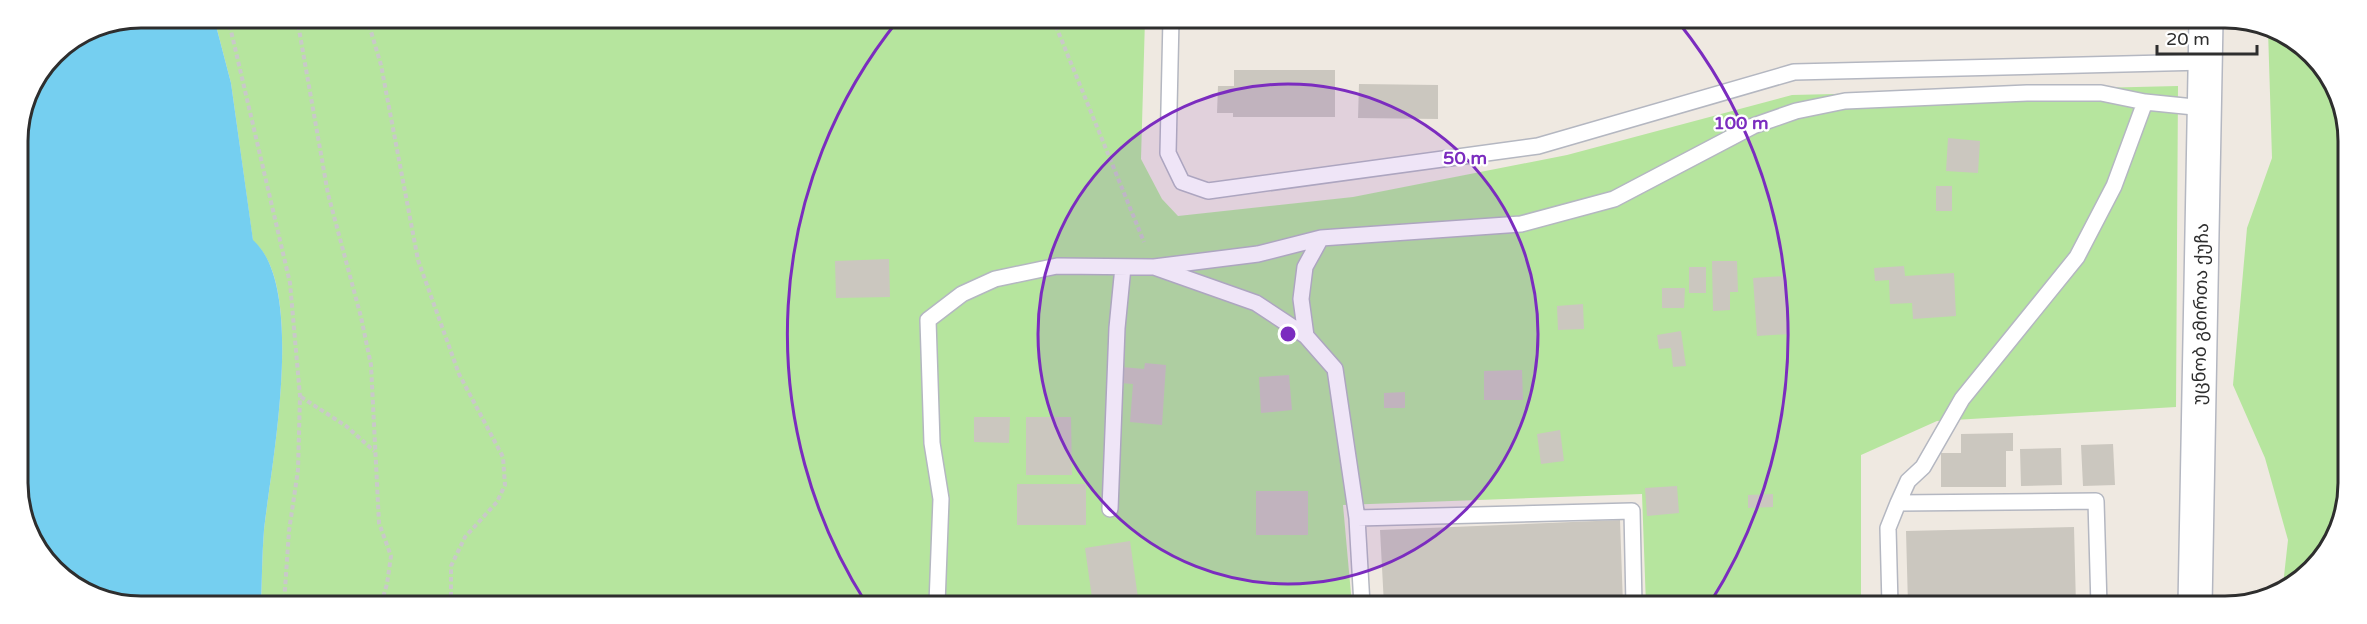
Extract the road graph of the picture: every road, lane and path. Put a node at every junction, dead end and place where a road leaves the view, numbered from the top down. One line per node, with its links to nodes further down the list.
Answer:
1 (2206, 28): 7 (main road, უცნობ გმირთა ქუჩა)
2 (231, 29): 14 (path)
3 (299, 29): 15 (path)
4 (370, 29): 26 (path)
5 (1057, 29): 12 (path)
6 (1171, 29): 7 (lane)
7 (2205, 62): 9 (main road, უცნობ გმირთა ქუჩა)
8 (2145, 102): 9 (lane); 10 (lane); 16 (lane)
9 (2204, 108): 23 (main road, უცნობ გმირთა ქუჩა)
10 (1321, 238): 12 (lane); 13 (lane)
11 (1123, 267): 12 (lane); 17 (lane); 27 (lane)
12 (1154, 267): 13 (lane)
13 (1306, 336): 18 (lane)
14 (300, 396): 15 (path); 24 (path)
15 (375, 452): 25 (path)
16 (1898, 503): 21 (lane); 22 (lane)
17 (1110, 509)
18 (1358, 518): 19 (lane); 20 (lane)
19 (1362, 595)
20 (1634, 595)
21 (1890, 595)
22 (2099, 595)
23 (2195, 595)
24 (285, 596)
25 (383, 596)
26 (451, 596)
27 (937, 596)

